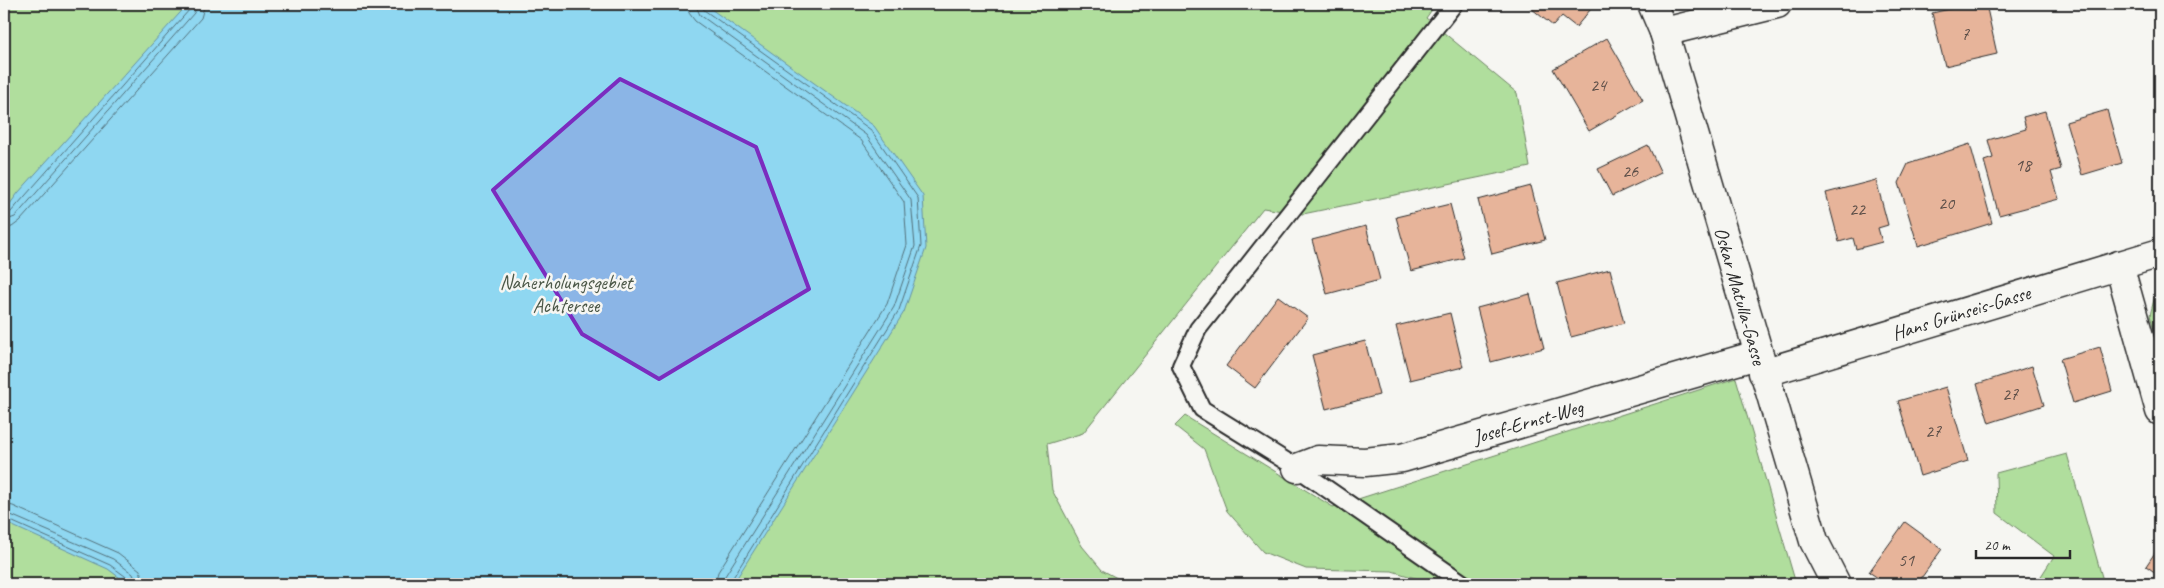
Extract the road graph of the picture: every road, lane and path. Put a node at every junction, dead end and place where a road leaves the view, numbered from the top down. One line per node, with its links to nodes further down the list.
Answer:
1 (1454, 4): 9 (lane)
2 (1652, 4): 4 (street, Oskar Matulla-Gasse)
3 (1777, 4): 4 (street)
4 (1664, 32): 7 (street, Oskar Matulla-Gasse)
5 (2160, 253): 6 (street, Hans Grünseis-Gasse)
6 (2119, 265): 7 (street, Hans Grünseis-Gasse); 8 (street)
7 (1760, 364): 9 (street, Josef-Ernst-Weg); 11 (street, Oskar Matulla-Gasse)
8 (2160, 411)
9 (1297, 468): 10 (lane)
10 (1464, 584)
11 (1836, 584)

